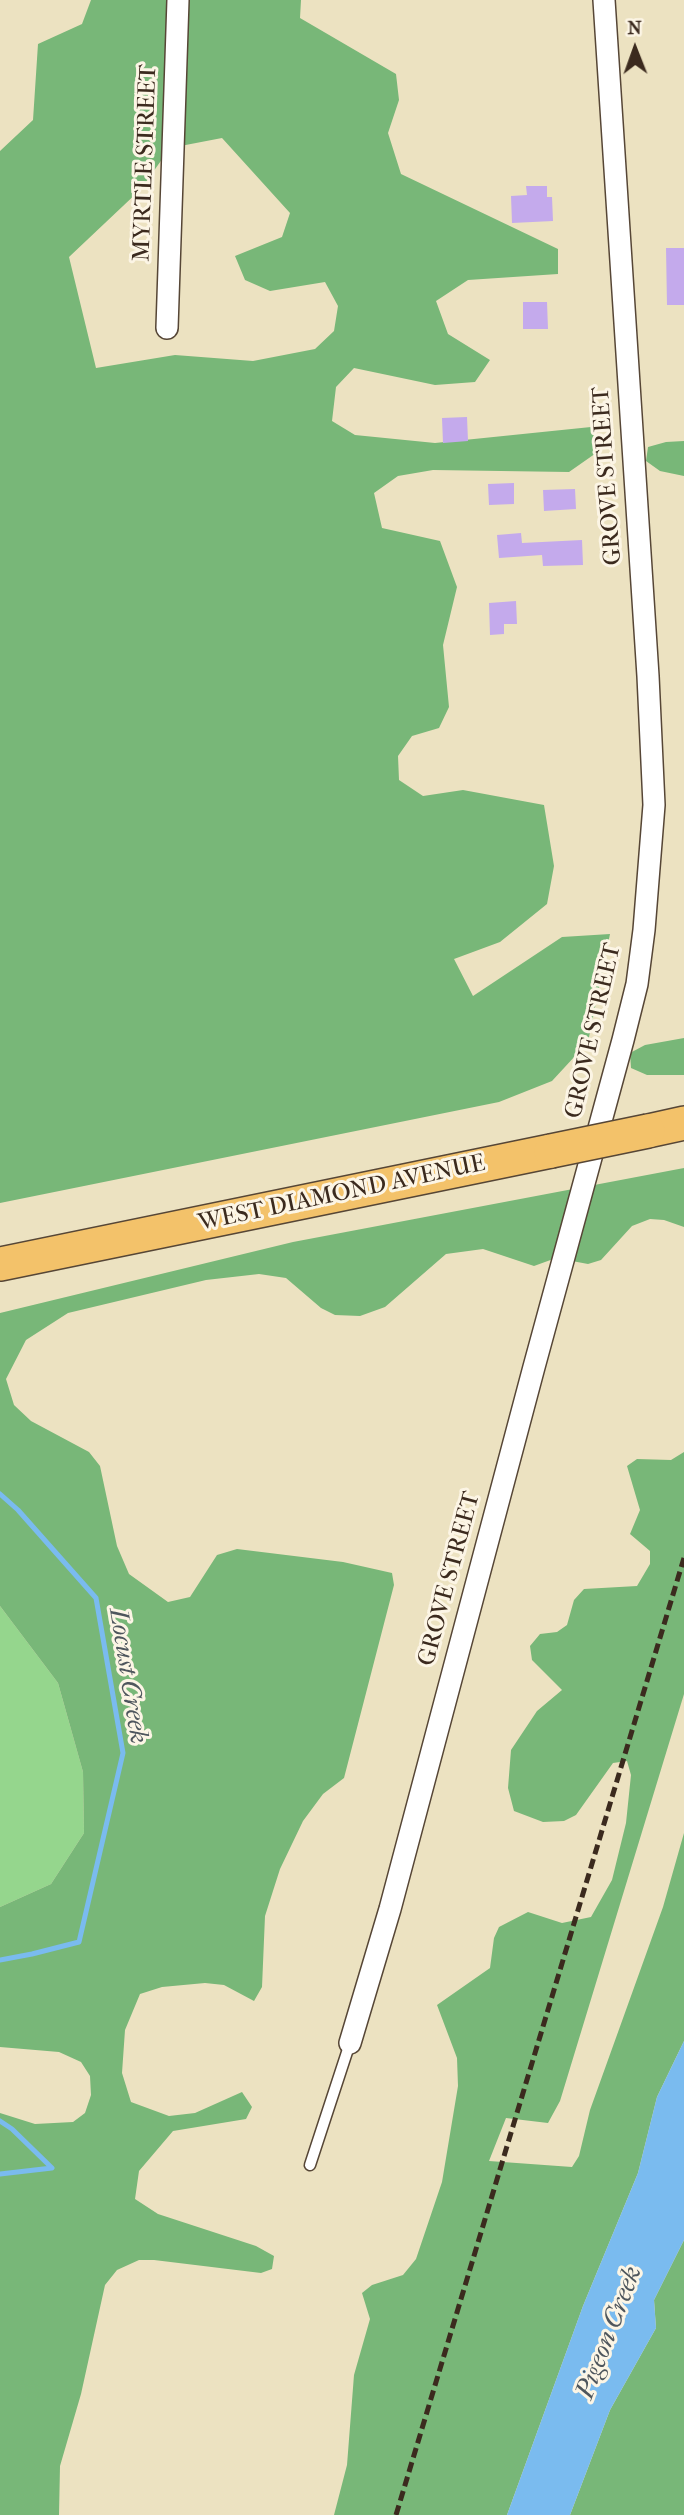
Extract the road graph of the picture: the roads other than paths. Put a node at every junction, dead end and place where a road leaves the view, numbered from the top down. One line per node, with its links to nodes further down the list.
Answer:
1 (177, 0): 3 (street, MYRTLE STREET)
2 (604, 0): 6 (street, GROVE STREET)
3 (167, 328)
4 (684, 1123): 5 (main road, WEST DIAMOND AVENUE, bridge)
5 (0, 1264)
6 (350, 2043): 7 (lane)
7 (310, 2165)

